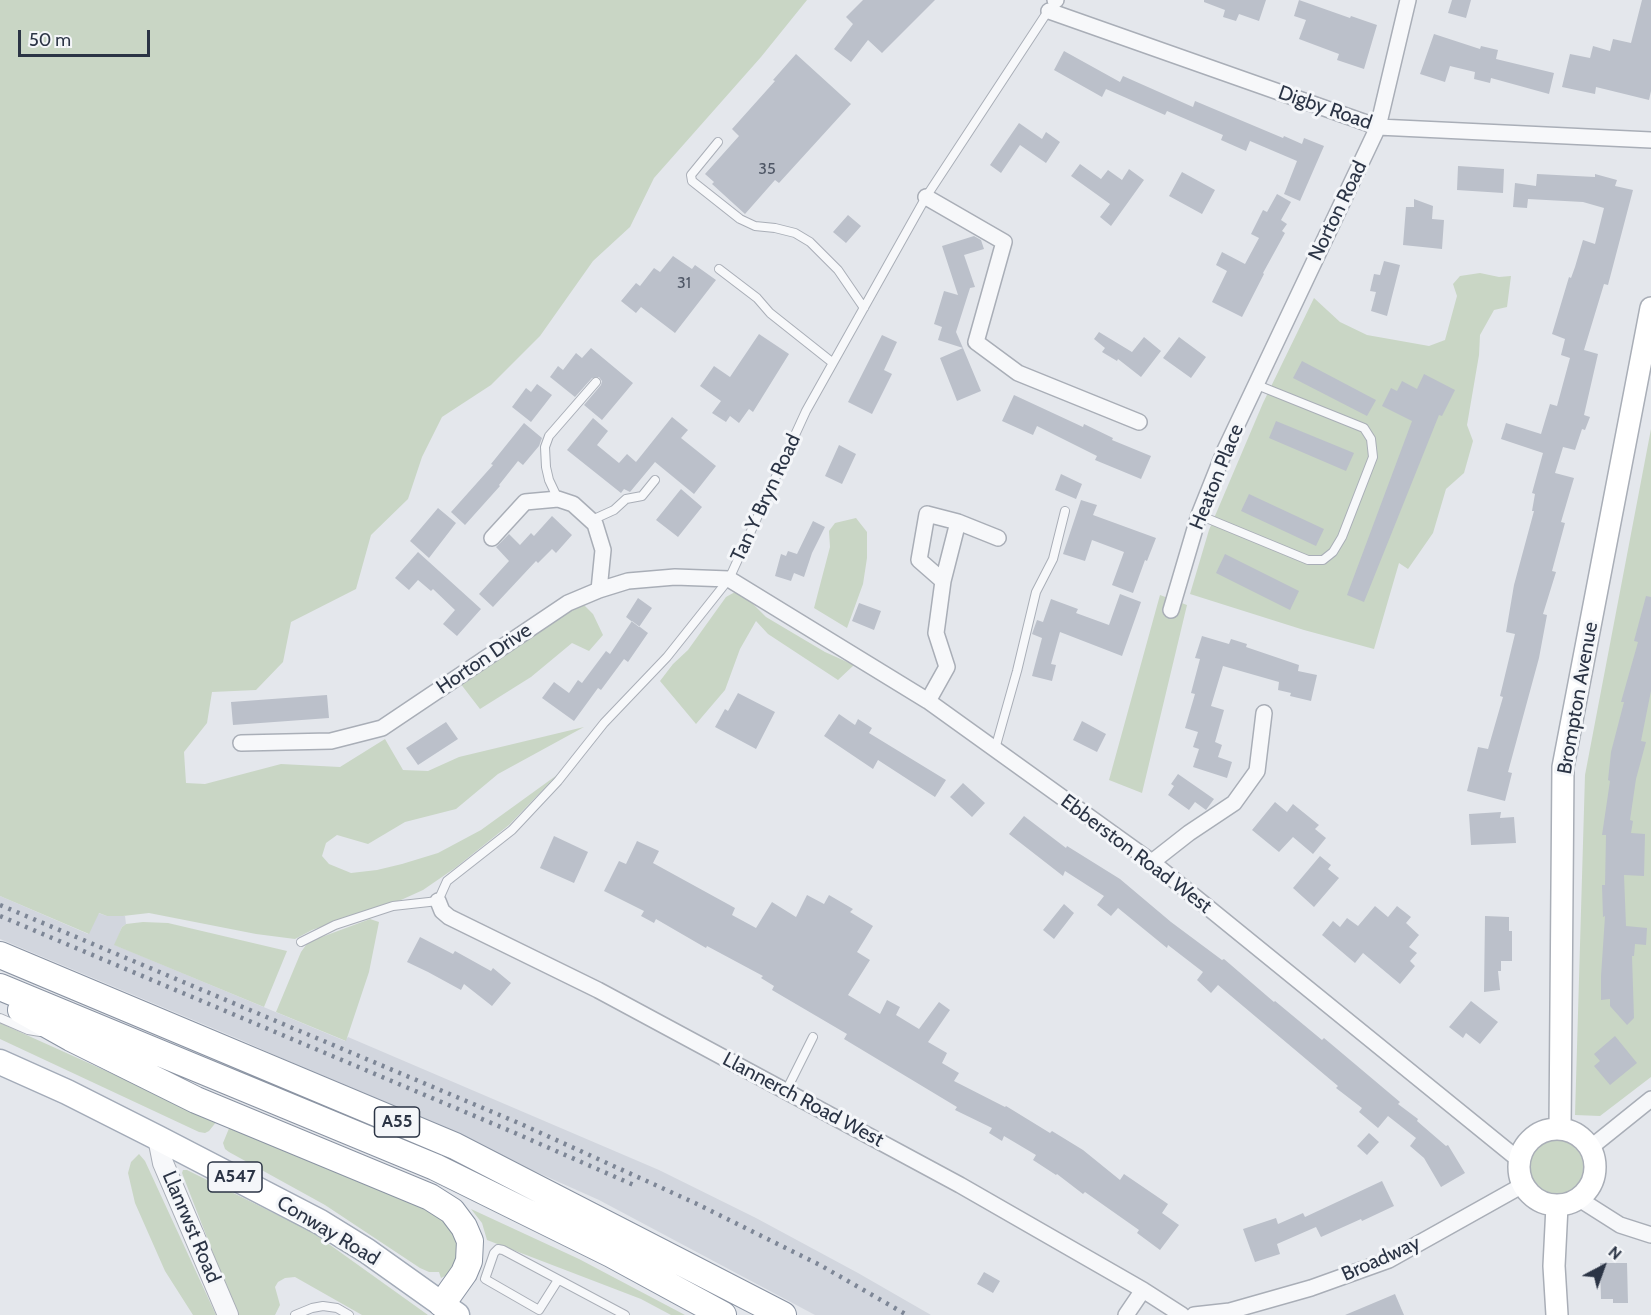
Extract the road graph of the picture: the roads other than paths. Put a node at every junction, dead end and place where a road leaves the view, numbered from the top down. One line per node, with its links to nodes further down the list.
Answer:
1 (1408, 0): 3 (street, Norton Road)
2 (1054, 3): 3 (street, Digby Road); 6 (lane, Tan Y Bryn Road)
3 (1378, 127): 4 (street, Digby Road); 10 (street, Norton Road)
4 (1651, 140)
5 (718, 142): 8 (lane)
6 (926, 197): 8 (lane, Tan Y Bryn Road); 14 (street)
7 (719, 269): 11 (lane)
8 (864, 308): 11 (lane, Tan Y Bryn Road)
9 (1651, 308): 43 (main road, Brompton Avenue)
10 (1272, 348): 13 (street, Heaton Place)
11 (833, 363): 23 (lane, Tan Y Bryn Road)
12 (596, 382): 16 (lane)
13 (1257, 385): 18 (street, Heaton Place); 18 (lane)
14 (1139, 422)
15 (654, 480): 19 (lane)
16 (558, 499): 19 (street); 21 (street)
17 (1065, 511): 30 (lane)
18 (1199, 515): 26 (street, Heaton Place)
19 (592, 520): 25 (street)
20 (958, 522): 22 (street); 24 (street); 24 (street)
21 (492, 538)
22 (999, 538)
23 (729, 579): 25 (street, Horton Drive); 27 (street, Ebberston Road West); 32 (lane, Tan Y Bryn Road)
24 (943, 581): 27 (street)
25 (599, 590): 29 (street, Horton Drive)
26 (1171, 610)
27 (928, 701): 30 (street, Ebberston Road West)
28 (1264, 713): 31 (street)
29 (241, 743)
30 (995, 749): 31 (street, Ebberston Road West)
31 (1152, 862): 46 (street, Ebberston Road West)
32 (438, 901): 33 (lane); 41 (street, Llannerch Road West)
33 (301, 942)
34 (0, 955): 61 (highway, A55)
35 (0, 987): 60 (highway, A55)
36 (0, 997): 39 (highway)
37 (0, 1018): 39 (lane)
38 (813, 1037): 41 (lane)
39 (71, 1038): 54 (highway)
40 (0, 1062): 44 (main road, Conway Road / A547)
41 (786, 1091): 52 (street, Llannerch Road West)
42 (1651, 1099): 45 (street)
43 (1560, 1129): 45 (main road); 46 (main road)
44 (158, 1138): 54 (main road, Conway Road / A547); 56 (street, Llanrwst Road)
45 (1590, 1148): 48 (main road)
46 (1520, 1160): 47 (main road)
47 (1523, 1185): 49 (main road); 55 (street, Broadway)
48 (1579, 1199): 49 (main road); 50 (street)
49 (1557, 1206): 65 (main road)
50 (1651, 1235)
51 (558, 1280): 51 (lane); 59 (lane)
52 (1143, 1290): 53 (street, Llannerch Road West); 62 (street)
53 (1168, 1305): 63 (street, Llannerch Road West); 64 (street, Llannerch Road West)
54 (449, 1310)
55 (1231, 1313): 64 (street, Llannerch Road West)
56 (228, 1315)
57 (295, 1315): 58 (lane)
58 (349, 1315)
59 (625, 1315)
60 (723, 1315)
61 (783, 1315)
62 (1126, 1315)
63 (1182, 1315)
64 (1193, 1315)
65 (1557, 1315)

